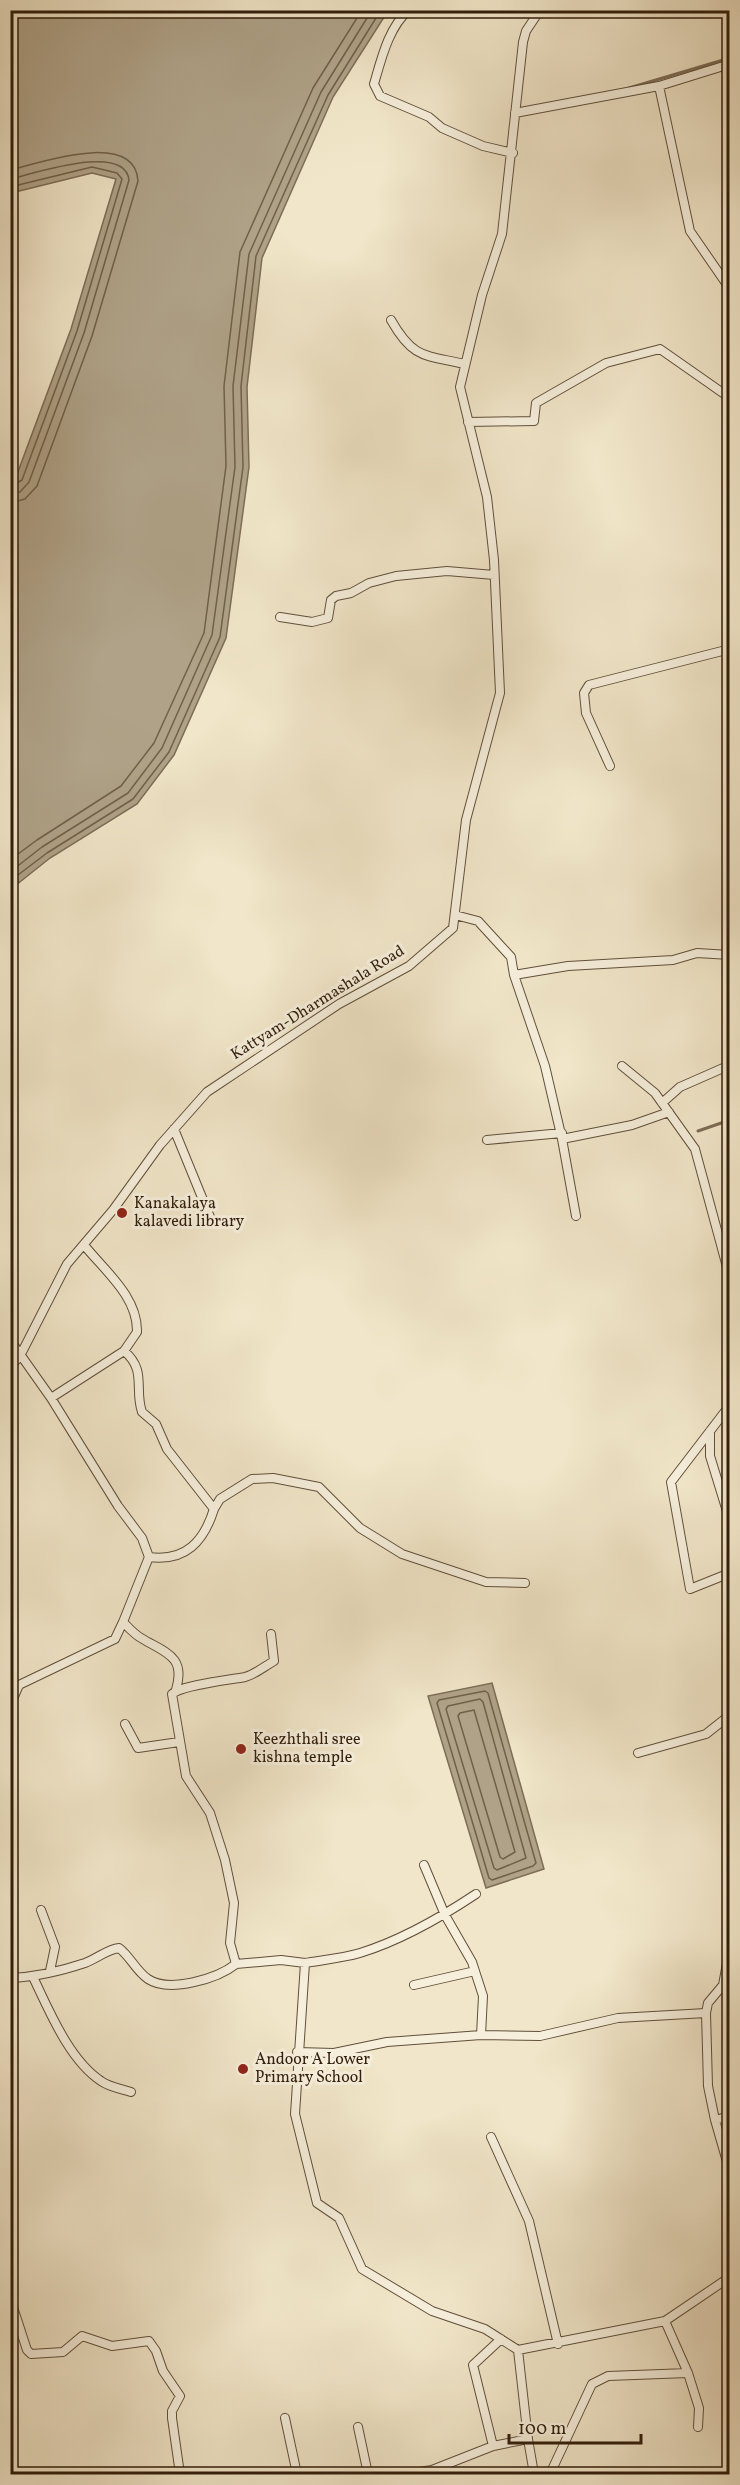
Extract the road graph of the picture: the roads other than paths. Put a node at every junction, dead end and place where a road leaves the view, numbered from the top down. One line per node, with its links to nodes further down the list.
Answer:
1 (409, 10): 6 (street)
2 (540, 10): 5 (street, Kattyam-Dharmashala Road)
3 (729, 64): 4 (street)
4 (659, 86): 5 (street); 7 (street)
5 (515, 113): 6 (street, Kattyam-Dharmashala Road)
6 (513, 153): 9 (street, Kattyam-Dharmashala Road)
7 (729, 289)
8 (391, 320): 9 (street)
9 (465, 364): 11 (street, Kattyam-Dharmashala Road)
10 (729, 398): 11 (street)
11 (468, 422): 12 (street, Kattyam-Dharmashala Road)
12 (494, 575): 13 (street); 16 (street, Kattyam-Dharmashala Road)
13 (280, 616)
14 (729, 649): 15 (street)
15 (610, 766)
16 (455, 915): 18 (street); 23 (street, Kattyam-Dharmashala Road)
17 (729, 955): 18 (street)
18 (514, 975): 24 (street)
19 (729, 1065): 21 (street)
20 (622, 1066): 21 (street)
21 (662, 1103): 22 (street)
22 (669, 1112): 24 (street); 29 (street)
23 (174, 1129): 27 (street); 28 (street, Kattyam-Dharmashala Road)
24 (562, 1136): 25 (street); 26 (street)
25 (487, 1140)
26 (576, 1216)
27 (210, 1217)
28 (84, 1245): 31 (street); 32 (street, Kattyam-Dharmashala Road)
29 (729, 1278)
30 (10, 1340): 32 (street)
31 (124, 1351): 34 (street); 37 (street)
32 (20, 1356): 33 (street, Kattyam-Dharmashala Road); 34 (street)
33 (10, 1367)
34 (51, 1398): 39 (street)
35 (729, 1405): 36 (street)
36 (710, 1430): 38 (street); 40 (street)
37 (214, 1509): 39 (street); 41 (street)
38 (729, 1521)
39 (149, 1557): 42 (street)
40 (729, 1572)
41 (525, 1584)
42 (123, 1622): 44 (street); 45 (street)
43 (271, 1634): 44 (street)
44 (176, 1690): 48 (street)
45 (10, 1706)
46 (729, 1715): 49 (street)
47 (125, 1724): 48 (street)
48 (179, 1742): 55 (street)
49 (638, 1752)
50 (424, 1865): 53 (street)
51 (476, 1894): 53 (street)
52 (41, 1910): 57 (street)
53 (445, 1915): 56 (street); 58 (street)
54 (729, 1947): 62 (street)
55 (236, 1964): 56 (street); 57 (street)
56 (305, 1964): 64 (street)
57 (50, 1971): 59 (street)
58 (475, 1971): 61 (street); 63 (street)
59 (33, 1977): 60 (street); 65 (street)
60 (10, 1978)
61 (414, 1985)
62 (706, 2013): 63 (street); 67 (street)
63 (481, 2036): 64 (street)
64 (297, 2052): 73 (street)
65 (131, 2092)
66 (729, 2116): 67 (street)
67 (715, 2120): 69 (street)
68 (491, 2137): 74 (street)
69 (729, 2172)
70 (729, 2277): 72 (street)
71 (10, 2298): 82 (street)
72 (665, 2321): 74 (street); 76 (street)
73 (501, 2339): 75 (street); 81 (street)
74 (558, 2344): 75 (street)
75 (518, 2350): 80 (street)
76 (687, 2373): 79 (street); 87 (street)
77 (285, 2418): 83 (street)
78 (358, 2427): 84 (street)
79 (698, 2427)
80 (528, 2439): 81 (street); 86 (street)
81 (493, 2446): 85 (street)
82 (180, 2475)
83 (297, 2475)
84 (368, 2475)
85 (407, 2475)
86 (534, 2475)
87 (550, 2475)

